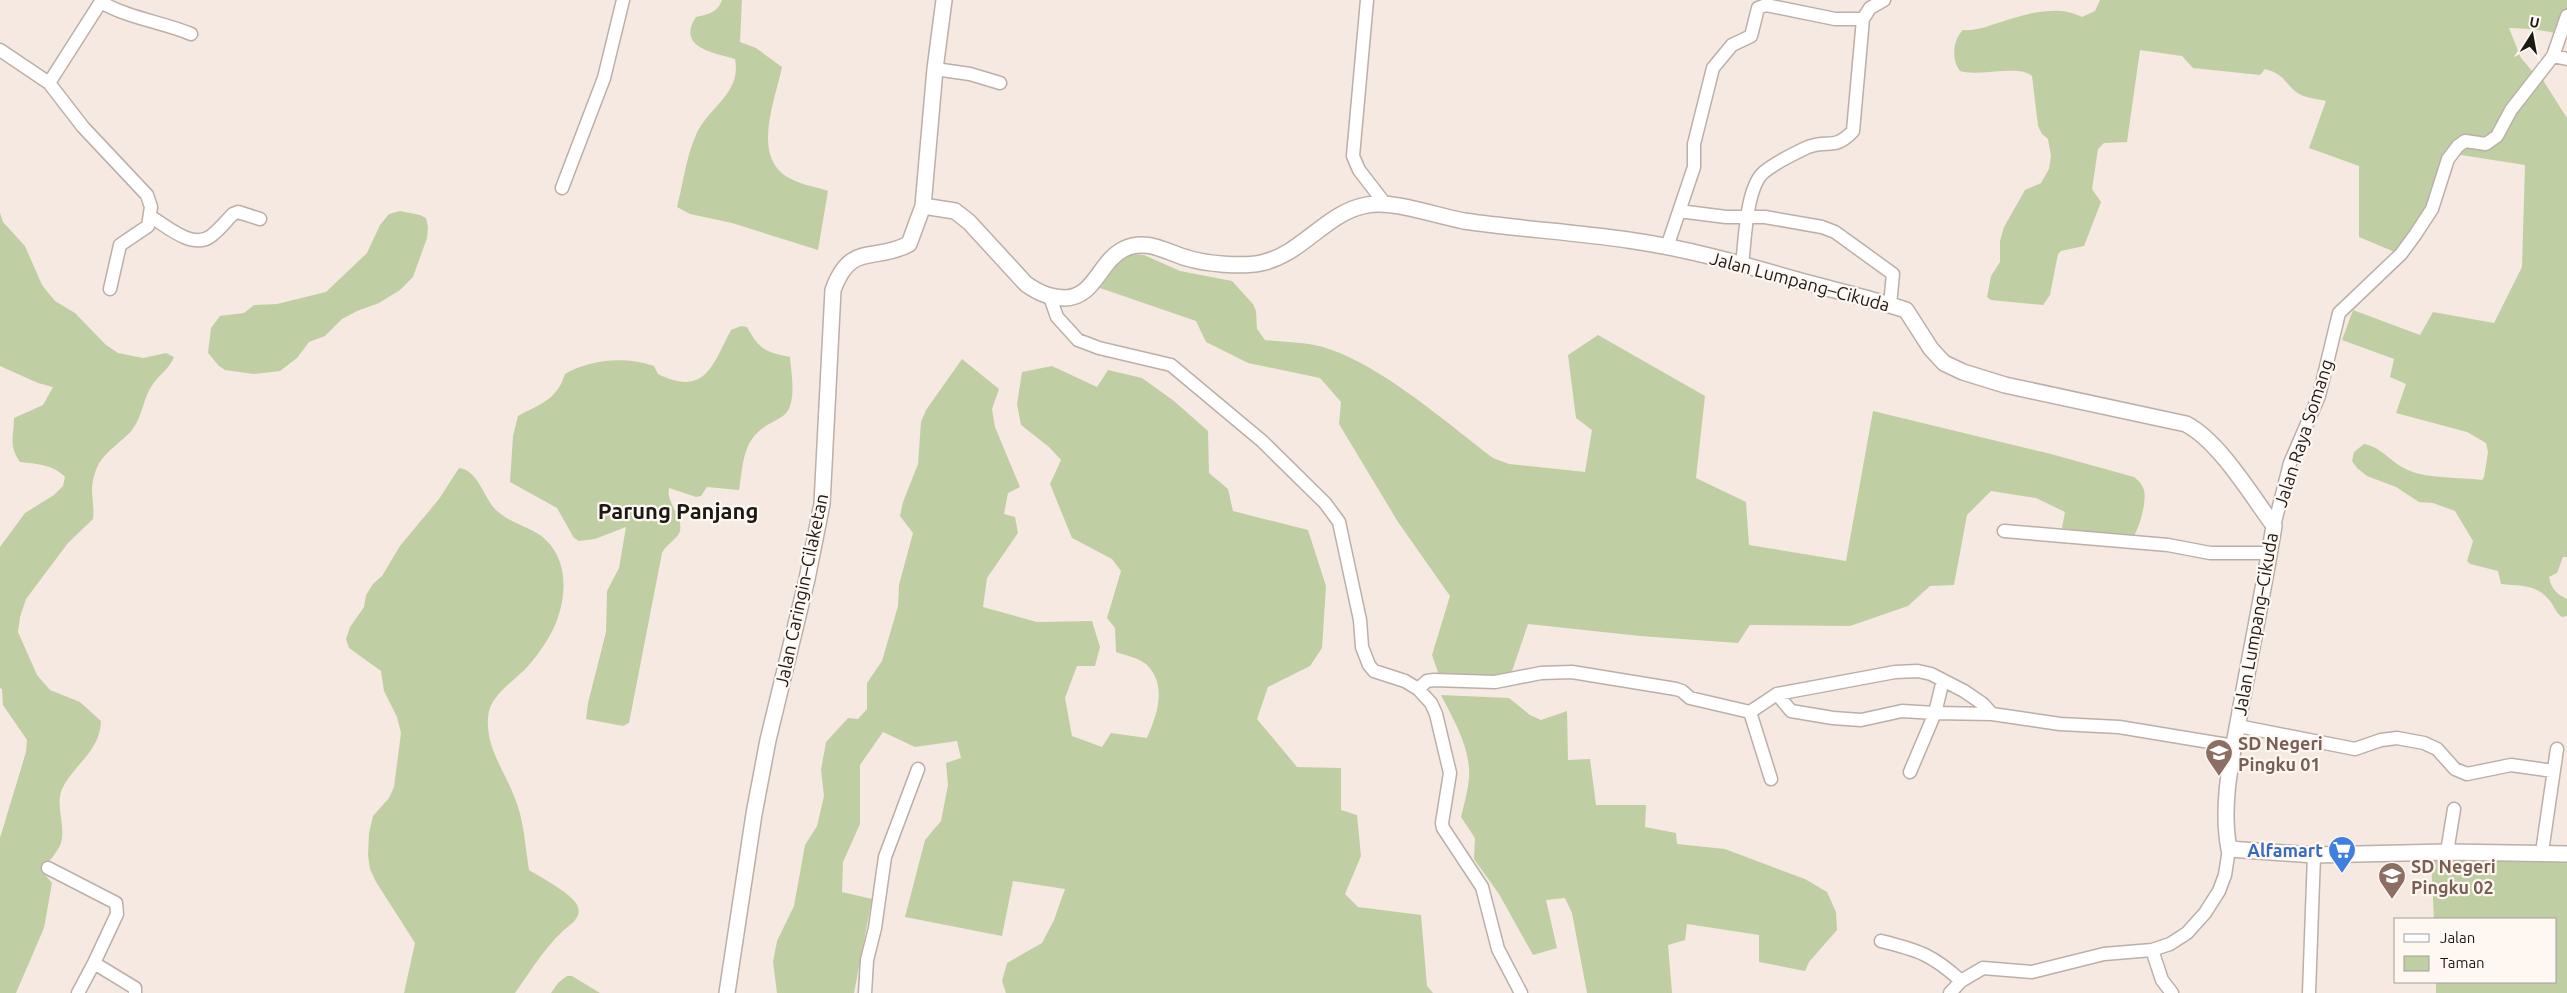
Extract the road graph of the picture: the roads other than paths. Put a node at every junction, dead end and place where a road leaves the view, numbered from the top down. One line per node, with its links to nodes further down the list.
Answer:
1 (623, 0): 15 (street)
2 (944, 0): 12 (street)
3 (1367, 0): 16 (street)
4 (1884, 0): 7 (street)
5 (101, 1): 8 (street); 13 (street)
6 (2567, 16): 10 (street, Jalan Raya Somang)
7 (1863, 19): 18 (street); 20 (street)
8 (191, 34)
9 (0, 50): 13 (street)
10 (2553, 56): 11 (street); 27 (street, Jalan Raya Somang)
11 (2567, 59)
12 (935, 69): 14 (street); 17 (street)
13 (49, 83): 19 (street)
14 (1000, 83)
15 (562, 188)
16 (1386, 205): 22 (street, Jalan Lumpang–Cikuda); 25 (street, Jalan Lumpang–Cikuda)
17 (923, 206): 25 (street, Jalan Lumpang–Cikuda); 56 (street, Jalan Caringin–Cilaketan)
18 (1679, 211): 20 (street); 22 (street)
19 (150, 216): 21 (street); 24 (street)
20 (1749, 217): 23 (street); 26 (street)
21 (260, 219)
22 (1667, 247): 23 (street, Jalan Lumpang–Cikuda)
23 (1742, 264): 26 (street, Jalan Lumpang–Cikuda)
24 (110, 289)
25 (1050, 297): 31 (street)
26 (1890, 305): 27 (street, Jalan Lumpang–Cikuda)
27 (2274, 526): 29 (street, Jalan Lumpang–Cikuda)
28 (2004, 531): 29 (street)
29 (2269, 554): 36 (street, Jalan Lumpang–Cikuda)
30 (1944, 680): 32 (street); 34 (street); 35 (street)
31 (1418, 689): 33 (street); 58 (street)
32 (1777, 694): 33 (street); 34 (street)
33 (1750, 712): 42 (street)
34 (1935, 712): 35 (street); 41 (street)
35 (1992, 714): 37 (street)
36 (2238, 726): 37 (street, Jalan Lumpang–Cikuda); 40 (street)
37 (2234, 746): 44 (street, Jalan Lumpang–Cikuda)
38 (2557, 749): 40 (street)
39 (918, 769): 57 (street)
40 (2553, 771): 46 (street)
41 (1910, 772)
42 (1771, 779)
43 (2454, 809): 45 (street)
44 (2229, 850): 48 (street); 51 (street)
45 (2447, 852): 46 (street); 48 (street)
46 (2542, 852): 47 (street)
47 (2567, 854)
48 (2314, 855): 61 (street)
49 (48, 868): 52 (street)
50 (1881, 941): 53 (street)
51 (2152, 950): 53 (street); 60 (street)
52 (94, 963): 54 (street); 55 (street)
53 (1961, 980): 59 (street)
54 (78, 993)
55 (135, 993)
56 (727, 993)
57 (865, 993)
58 (1521, 993)
59 (1950, 993)
60 (2172, 993)
61 (2309, 993)

